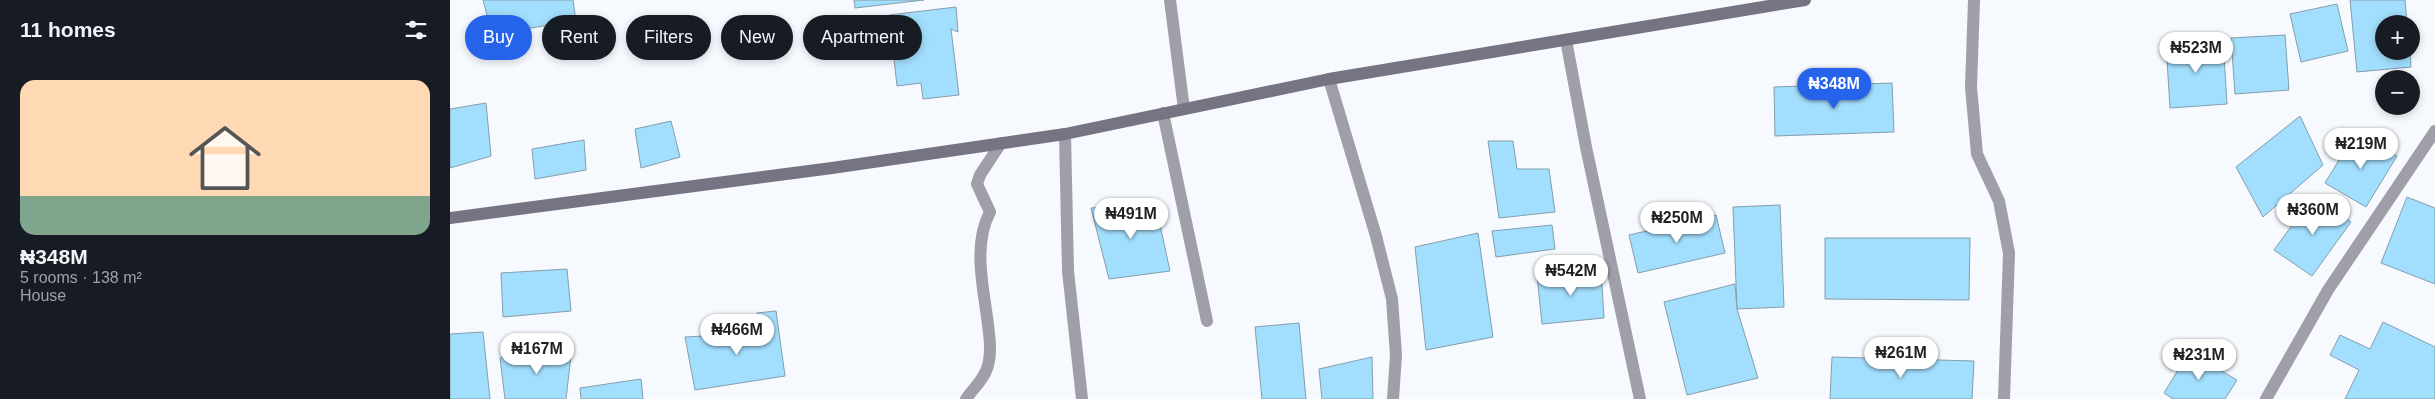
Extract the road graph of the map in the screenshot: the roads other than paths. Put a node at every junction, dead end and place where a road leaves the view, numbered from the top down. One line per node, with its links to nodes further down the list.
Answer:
1 (1170, 0): 6 (street)
2 (1804, 0): 4 (street)
3 (1974, 0): 17 (street)
4 (1566, 40): 5 (street); 16 (street)
5 (1329, 79): 6 (street); 15 (street)
6 (1184, 109): 7 (street)
7 (1163, 113): 9 (street); 12 (street)
8 (2435, 131): 18 (street)
9 (1065, 134): 10 (street); 14 (street)
10 (1001, 143): 11 (street); 13 (street)
11 (450, 218)
12 (1207, 320)
13 (966, 399)
14 (1082, 399)
15 (1393, 399)
16 (1640, 399)
17 (2004, 399)
18 (2266, 399)

